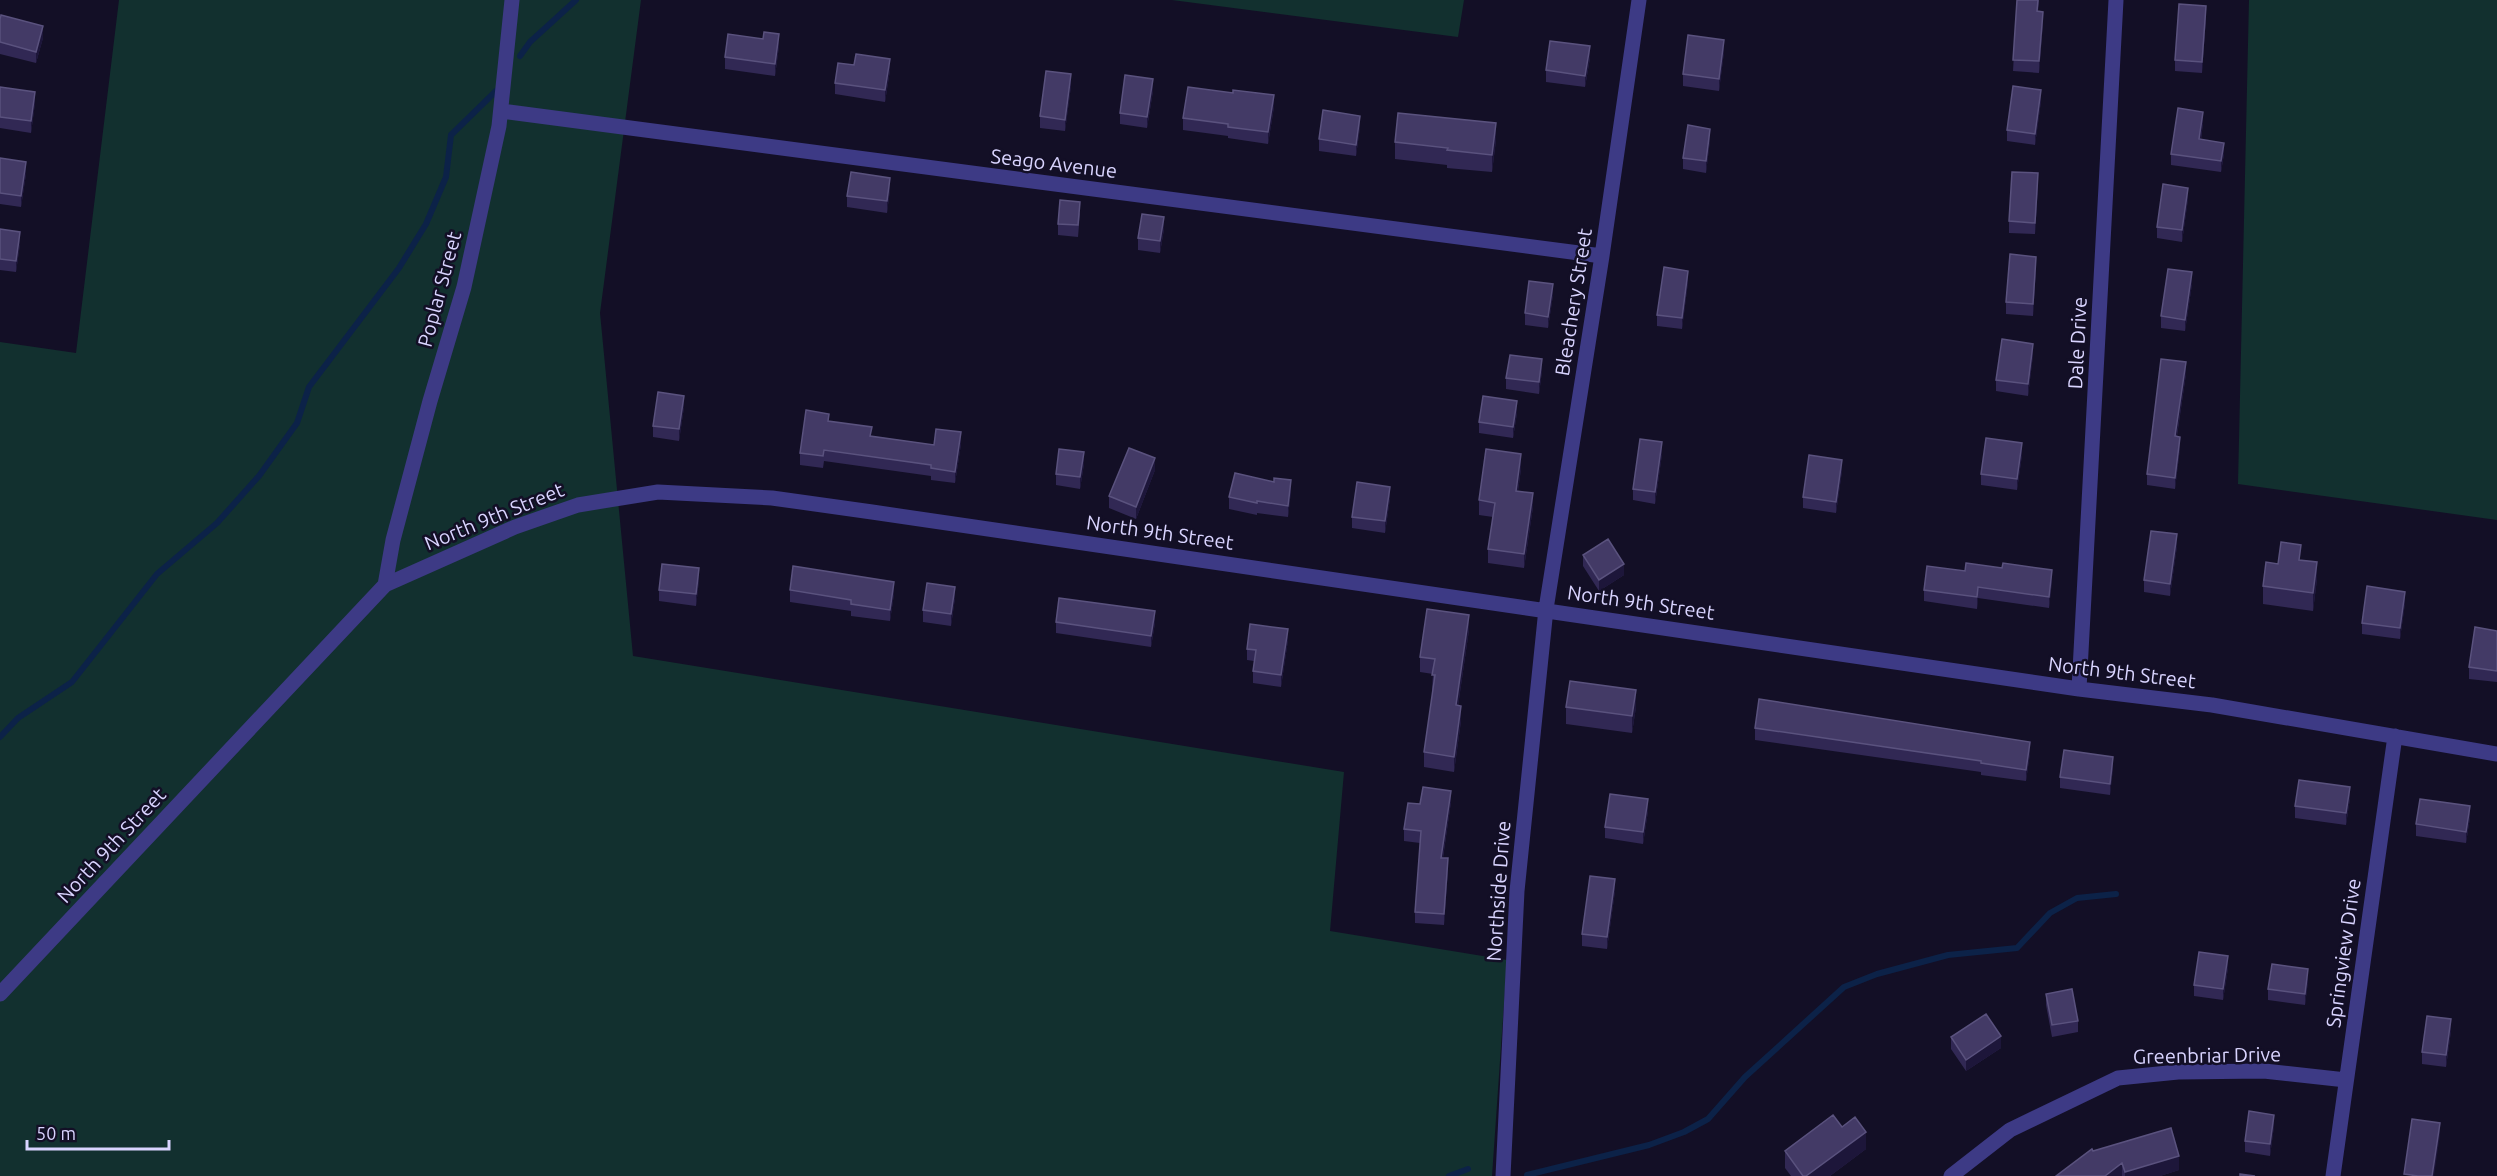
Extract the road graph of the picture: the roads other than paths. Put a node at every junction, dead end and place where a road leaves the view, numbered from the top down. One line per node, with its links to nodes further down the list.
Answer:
1 (512, 0): 4 (street, Poplar Street)
2 (1639, 0): 5 (street, Bleachery Street)
3 (2116, 0): 8 (street, Dale Drive)
4 (501, 111): 5 (street, Seago Avenue); 6 (street, Poplar Street)
5 (1602, 256): 7 (street, Bleachery Street)
6 (385, 585): 7 (street, North 9th Street); 11 (street, North 9th Street)
7 (1546, 609): 8 (street, North 9th Street); 13 (street, Northside Drive)
8 (2079, 689): 9 (street, North 9th Street)
9 (2395, 736): 10 (street, North 9th Street); 12 (street, Springview Drive)
10 (2497, 754)
11 (0, 994)
12 (2346, 1080): 14 (street, Greenbriar Drive); 15 (street, Springview Drive)
13 (1503, 1176)
14 (1951, 1176)
15 (2332, 1176)

